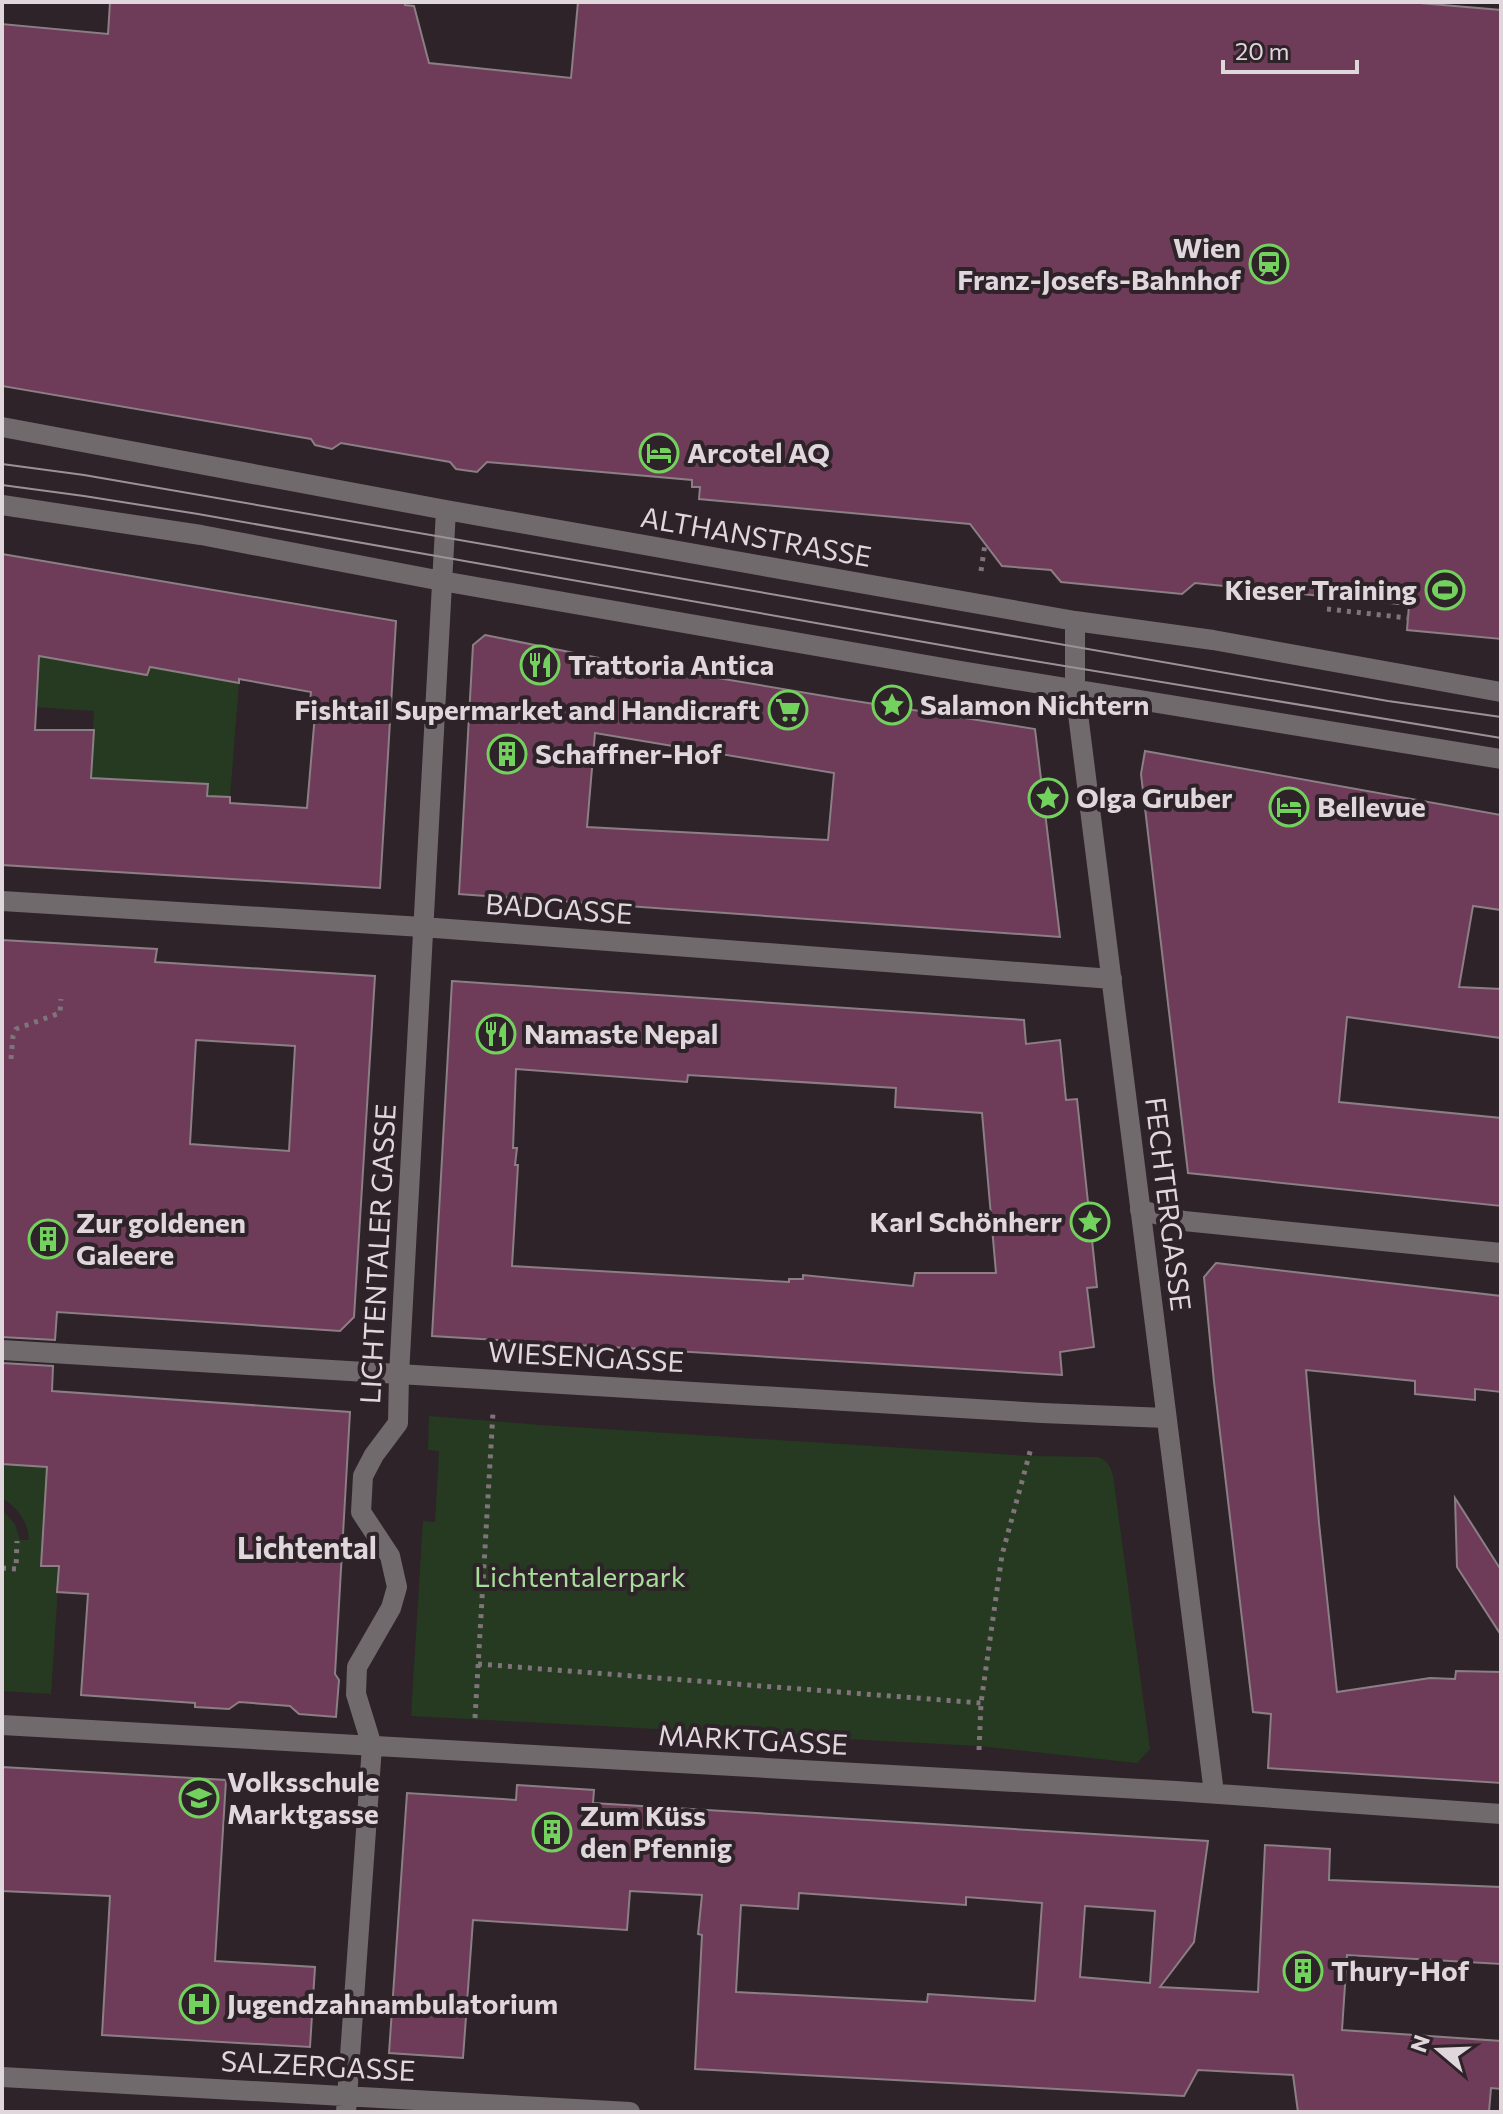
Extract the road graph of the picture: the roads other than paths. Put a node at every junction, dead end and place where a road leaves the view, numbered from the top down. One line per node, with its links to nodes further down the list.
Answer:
1 (2, 427): 3 (street, ALTHANSTRASSE)
2 (2, 505): 4 (street)
3 (446, 510): 4 (street, LICHTENTALER GASSE); 5 (street, ALTHANSTRASSE)
4 (442, 581): 6 (street); 10 (street, LICHTENTALER GASSE)
5 (1075, 621): 6 (street, FECHTERGASSE); 7 (street, ALTHANSTRASSE)
6 (1075, 690): 8 (street); 11 (street, FECHTERGASSE)
7 (1501, 692)
8 (1501, 759)
9 (2, 901): 10 (street, BADGASSE)
10 (422, 927): 11 (street, BADGASSE); 15 (street, LICHTENTALER GASSE)
11 (1112, 979): 12 (street, FECHTERGASSE)
12 (1140, 1210): 13 (street); 16 (street, FECHTERGASSE)
13 (1501, 1253)
14 (2, 1350): 15 (street, WIESENGASSE)
15 (399, 1375): 16 (street, WIESENGASSE); 18 (street, LICHTENTALER GASSE)
16 (1166, 1418): 19 (street, FECHTERGASSE)
17 (2, 1725): 18 (street, MARKTGASSE)
18 (372, 1746): 19 (street, MARKTGASSE); 22 (street, LICHTENTALER GASSE)
19 (1214, 1793): 20 (street, MARKTGASSE)
20 (1501, 1814)
21 (2, 2077): 22 (street, SALZERGASSE)
22 (347, 2104): 23 (street, SALZERGASSE)
23 (630, 2112)

